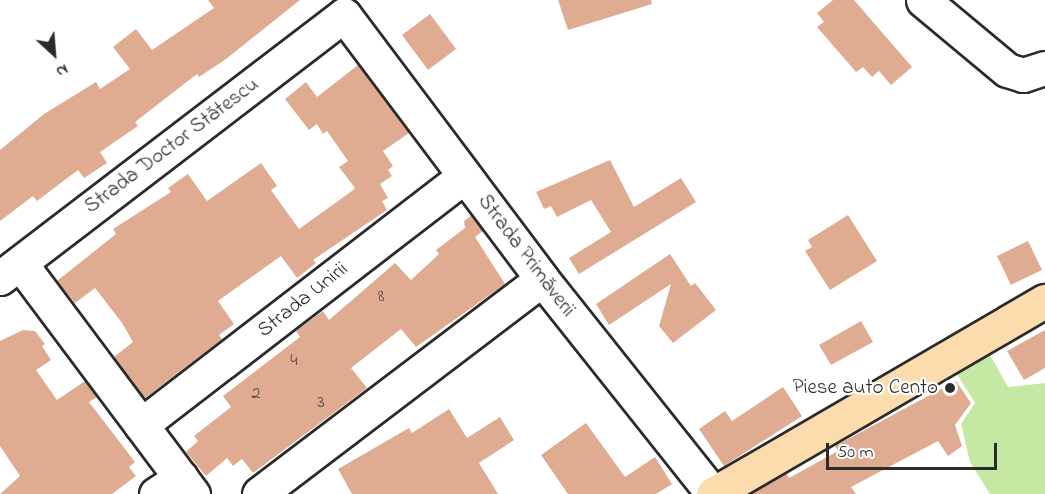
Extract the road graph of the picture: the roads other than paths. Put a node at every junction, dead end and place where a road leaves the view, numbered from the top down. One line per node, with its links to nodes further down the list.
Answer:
1 (923, 0): 3 (street)
2 (344, 15): 4 (street, Strada Primăverii); 5 (street, Strada Doctor Stătescu)
3 (1045, 68)
4 (464, 176): 6 (street, Strada Primăverii); 8 (street, Strada Unirii)
5 (10, 270): 8 (street)
6 (542, 279): 10 (street); 11 (street, Strada Primăverii)
7 (1045, 301): 11 (main road)
8 (141, 425): 9 (street)
9 (177, 489)
10 (259, 494)
11 (713, 494)

